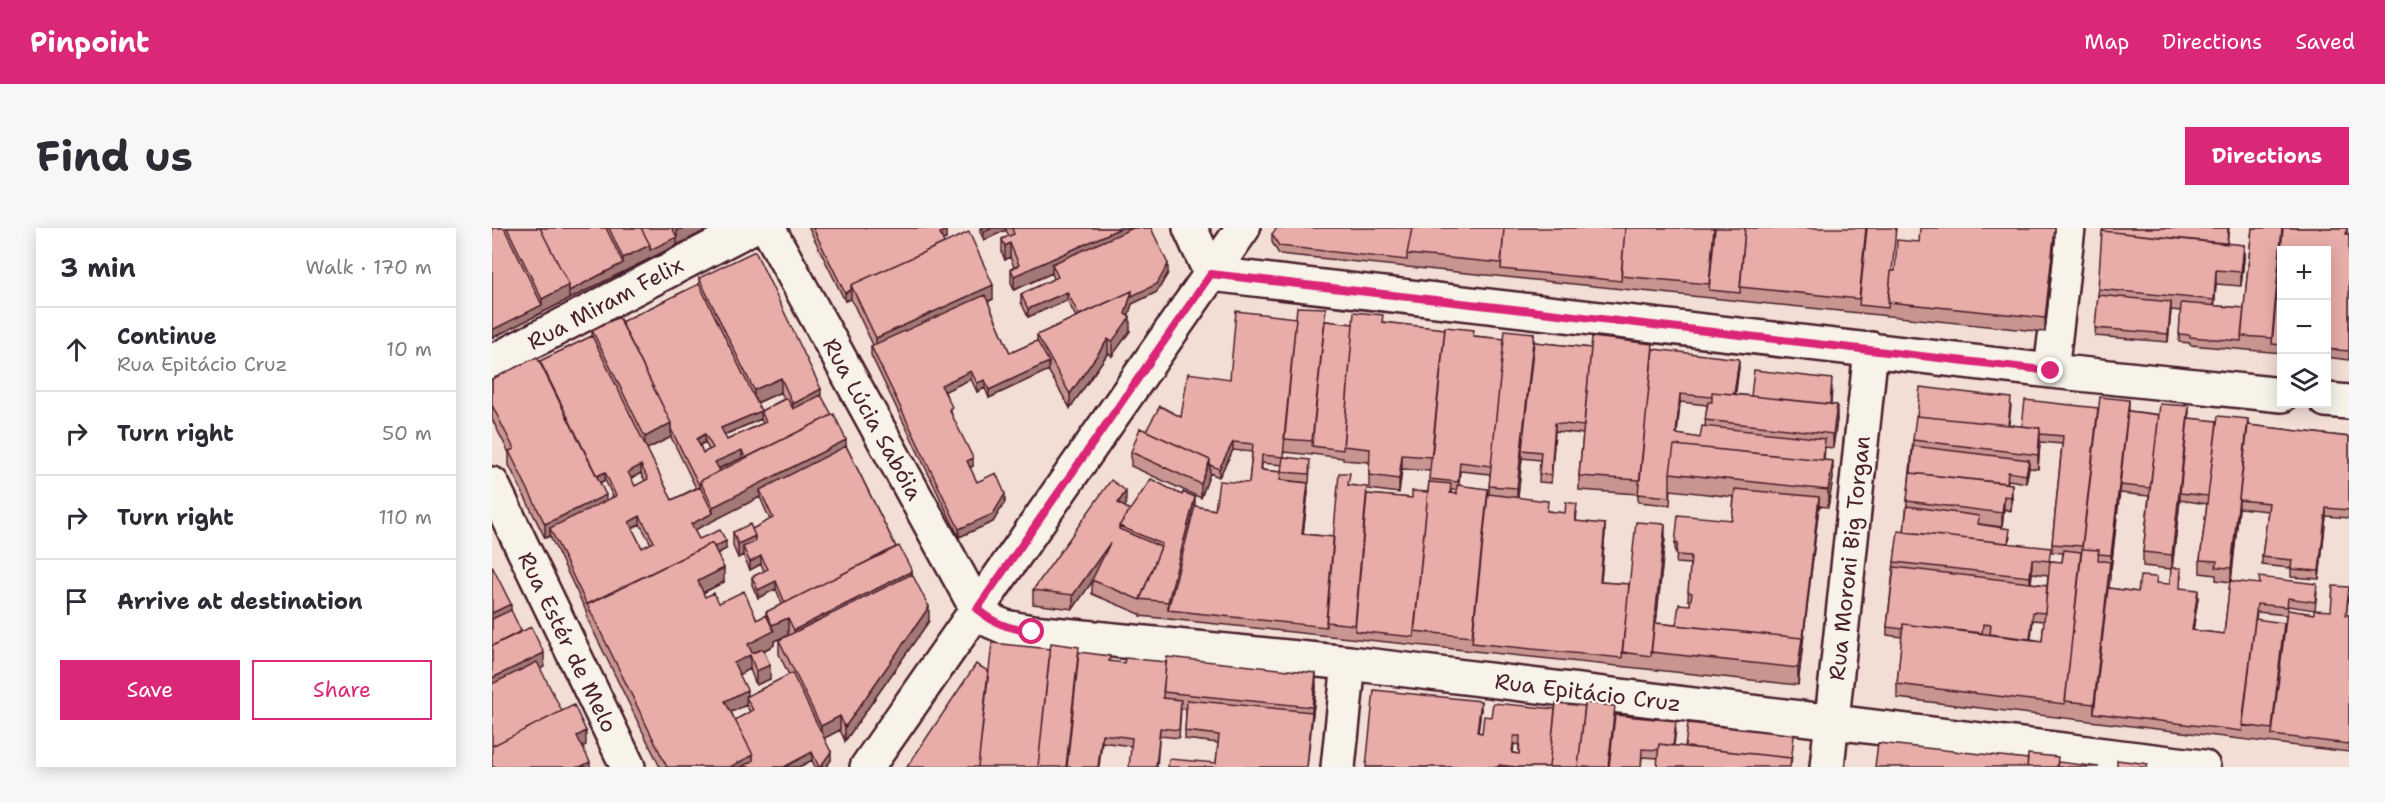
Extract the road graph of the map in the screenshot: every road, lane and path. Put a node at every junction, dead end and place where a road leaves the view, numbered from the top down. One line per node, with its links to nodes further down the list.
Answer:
1 (750, 228): 8 (street, Rua Miram Felix)
2 (768, 228): 14 (street, Rua Lúcia Sabóia)
3 (1190, 228): 6 (street)
4 (1243, 228): 6 (street)
5 (2068, 228): 9 (street)
6 (1211, 274): 7 (street); 14 (street)
7 (1871, 349): 9 (street); 16 (street, Rua Moroni Big Torgan)
8 (492, 362)
9 (2051, 371): 10 (street)
10 (2277, 394)
11 (2331, 400): 12 (street)
12 (2349, 402)
13 (492, 484): 17 (street, Rua Estér de Melo)
14 (977, 609): 15 (street, Rua Epitácio Cruz); 18 (street)
15 (1349, 663): 16 (street, Rua Epitácio Cruz); 19 (street)
16 (1832, 722): 20 (street, Rua Moroni Big Torgan); 21 (street, Rua Epitácio Cruz)
17 (628, 767)
18 (867, 767)
19 (1338, 767)
20 (1827, 767)
21 (2204, 767)

